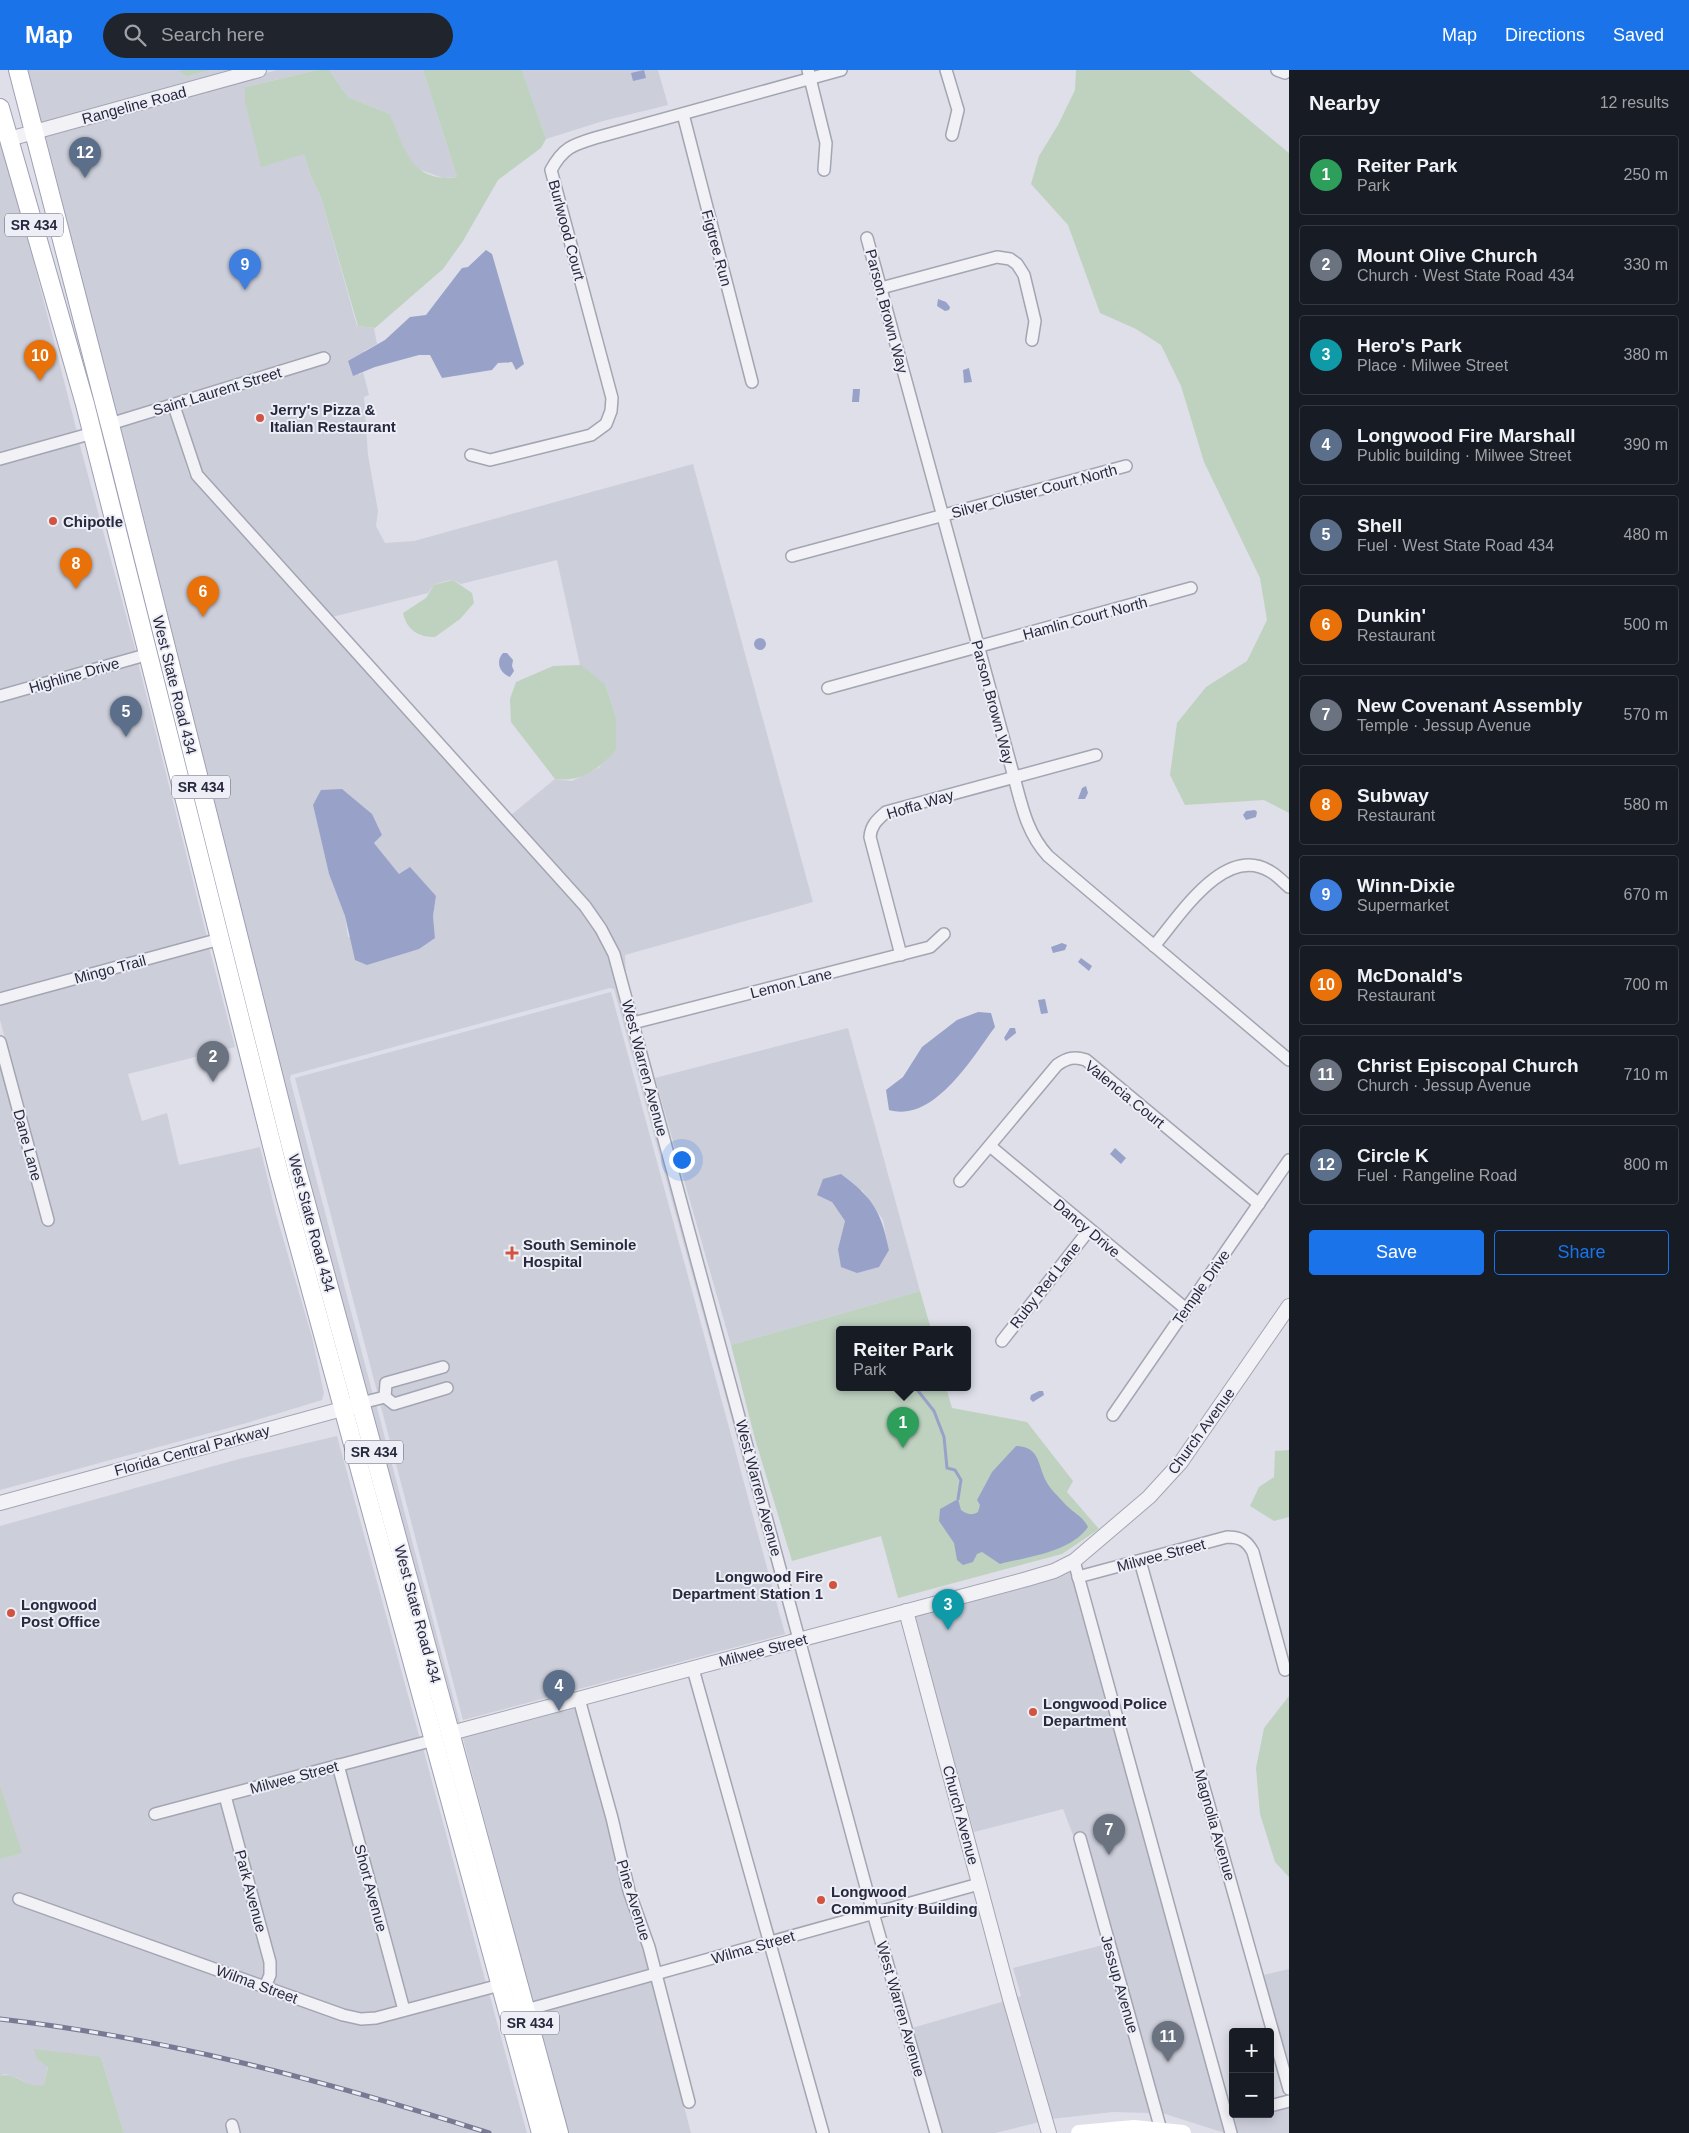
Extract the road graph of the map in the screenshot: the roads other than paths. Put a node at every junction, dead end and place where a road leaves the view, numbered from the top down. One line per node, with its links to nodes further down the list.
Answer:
1 (18, 70): 8 (main road, SR 434)
2 (260, 70): 8 (street, Rangeline Road)
3 (840, 70): 5 (street, Burlwood Court)
4 (946, 70): 9 (street)
5 (809, 74): 7 (street, Burlwood Court); 11 (street)
6 (0, 108): 10 (main road, SR 434)
7 (683, 114): 16 (street, Figtree Run); 22 (street, Burlwood Court)
8 (35, 131): 10 (street, Rangeline Road); 19 (main road, West State Road 434 / SR 434)
9 (952, 135)
10 (9, 139): 17 (main road, SR 434)
11 (824, 170)
12 (867, 238): 13 (street, Parson Brown Way)
13 (881, 288): 14 (street); 25 (street, Parson Brown Way)
14 (1032, 340)
15 (324, 358): 18 (street, Saint Laurent Street)
16 (752, 382)
17 (85, 404): 19 (main road); 20 (main road, West State Road 434 / SR 434)
18 (174, 406): 19 (street, Saint Laurent Street); 43 (street, West Warren Avenue)
19 (110, 424): 21 (main road, West State Road 434 / SR 434)
20 (93, 433): 21 (main road); 23 (street); 29 (main road, West State Road 434 / SR 434)
21 (117, 452): 36 (main road, West State Road 434 / SR 434)
22 (471, 455)
23 (0, 459)
24 (1126, 466): 25 (street, Silver Cluster Court North)
25 (943, 516): 26 (street, Silver Cluster Court North); 28 (street, Parson Brown Way)
26 (792, 556)
27 (1191, 588): 28 (street, Hamlin Court North)
28 (978, 647): 30 (street, Hamlin Court North); 33 (street, Parson Brown Way)
29 (149, 654): 31 (street, Highline Drive); 35 (main road, West State Road 434 / SR 434)
30 (828, 688)
31 (0, 696)
32 (1096, 755): 33 (street)
33 (1014, 777): 39 (street, Parson Brown Way); 40 (street, Hoffa Way)
34 (1289, 887): 39 (street)
35 (212, 906): 36 (main road); 38 (main road, West State Road 434 / SR 434)
36 (238, 932): 41 (main road, West State Road 434 / SR 434)
37 (944, 934): 40 (street, Lemon Lane)
38 (220, 939): 41 (main road); 42 (street, Mingo Trail); 59 (main road, West State Road 434 / SR 434)
39 (1154, 946): 45 (street, Parson Brown Way)
40 (900, 955): 43 (street, Lemon Lane)
41 (244, 959): 58 (main road, West State Road 434 / SR 434)
42 (0, 999)
43 (632, 1023): 66 (street, West Warren Avenue)
44 (0, 1042): 50 (street, Dane Lane)
45 (1289, 1060)
46 (990, 1146): 48 (street, Valencia Court); 49 (street, Valencia Court); 51 (street, Dancy Drive)
47 (1289, 1160): 49 (street, Temple Drive)
48 (960, 1181)
49 (1259, 1204): 53 (street, Temple Drive)
50 (48, 1220)
51 (1089, 1230): 53 (street, Dancy Drive); 54 (street, Ruby Red Lane)
52 (1289, 1306): 62 (street, Church Avenue)
53 (1186, 1309): 60 (street, Temple Drive)
54 (1002, 1341)
55 (442, 1367): 57 (street)
56 (447, 1388): 57 (street, Florida Central Parkway)
57 (385, 1397): 58 (street, Florida Central Parkway)
58 (361, 1403): 59 (street, Florida Central Parkway); 71 (main road, West State Road 434 / SR 434)
59 (343, 1408): 61 (street, Florida Central Parkway); 70 (main road, West State Road 434 / SR 434)
60 (1113, 1415)
61 (0, 1503)
62 (1074, 1561): 64 (street); 65 (street, Milwee Street)
63 (1140, 1561): 64 (street, Milwee Street); 68 (street, Milwee Street); 87 (street, Magnolia Avenue)
64 (1078, 1577): 99 (street)
65 (906, 1611): 66 (street, Milwee Street); 78 (street, Church Avenue)
66 (800, 1641): 67 (street, Milwee Street); 80 (street, West Warren Avenue)
67 (693, 1669): 69 (street, Milwee Street); 81 (street)
68 (1285, 1670)
69 (579, 1699): 71 (street, Milwee Street); 82 (street, Pine Avenue)
70 (426, 1711): 71 (main road); 72 (main road, West State Road 434 / SR 434)
71 (450, 1733): 74 (main road, West State Road 434 / SR 434)
72 (434, 1740): 73 (street, Milwee Street); 74 (main road); 83 (main road, West State Road 434 / SR 434)
73 (338, 1766): 75 (street, Milwee Street); 85 (street, Short Avenue)
74 (460, 1766): 86 (main road, West State Road 434 / SR 434)
75 (225, 1796): 76 (street, Milwee Street); 84 (street, Park Avenue)
76 (155, 1814)
77 (1080, 1838): 91 (street, Jessup Avenue)
78 (979, 1884): 80 (street, Wilma Street); 96 (street, Church Avenue)
79 (19, 1899): 84 (street, Wilma Street)
80 (873, 1913): 81 (street, Wilma Street); 95 (street, West Warren Avenue)
81 (769, 1942): 82 (street, Wilma Street); 94 (street)
82 (656, 1974): 86 (street, Wilma Street); 89 (street, Pine Avenue)
83 (500, 1985): 85 (street, Wilma Street); 92 (main road, West State Road 434 / SR 434)
84 (265, 1987): 85 (street, Wilma Street)
85 (404, 2010)
86 (526, 2010): 93 (main road, West State Road 434 / SR 434)
87 (1289, 2089)
88 (1289, 2101): 90 (street)
89 (688, 2102)
90 (1274, 2105)
91 (1161, 2130): 97 (main road); 98 (main road)
92 (541, 2133)
93 (559, 2133)
94 (823, 2133)
95 (936, 2133)
96 (1049, 2133)
97 (1079, 2133)
98 (1183, 2133)
99 (1231, 2133)

